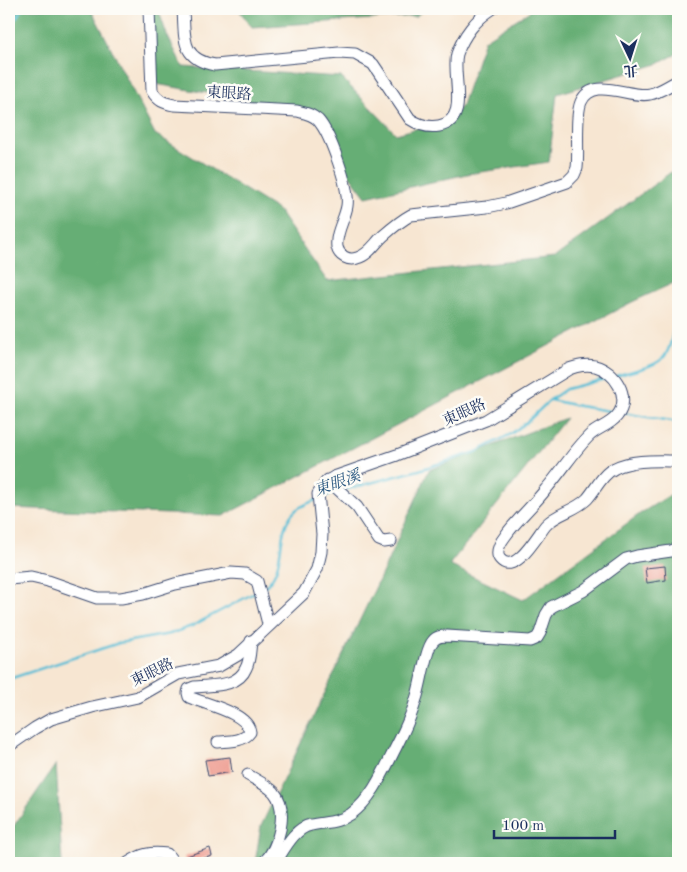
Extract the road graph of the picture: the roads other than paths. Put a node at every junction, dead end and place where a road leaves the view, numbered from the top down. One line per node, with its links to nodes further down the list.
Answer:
1 (149, 9): 4 (street, 東眼路)
2 (183, 9): 3 (street, 東眼路)
3 (492, 9)
4 (678, 81)
5 (678, 461): 6 (street, 東眼路)
6 (328, 480): 7 (street); 10 (street, 東眼路)
7 (391, 541)
8 (678, 548): 18 (street)
9 (9, 579): 10 (street)
10 (268, 624): 11 (street, 東眼路)
11 (251, 641): 12 (street); 13 (street, 東眼路)
12 (218, 742)
13 (9, 746)
14 (248, 775): 17 (street)
15 (128, 863): 16 (street)
16 (174, 863)
17 (263, 863)
18 (275, 863)

